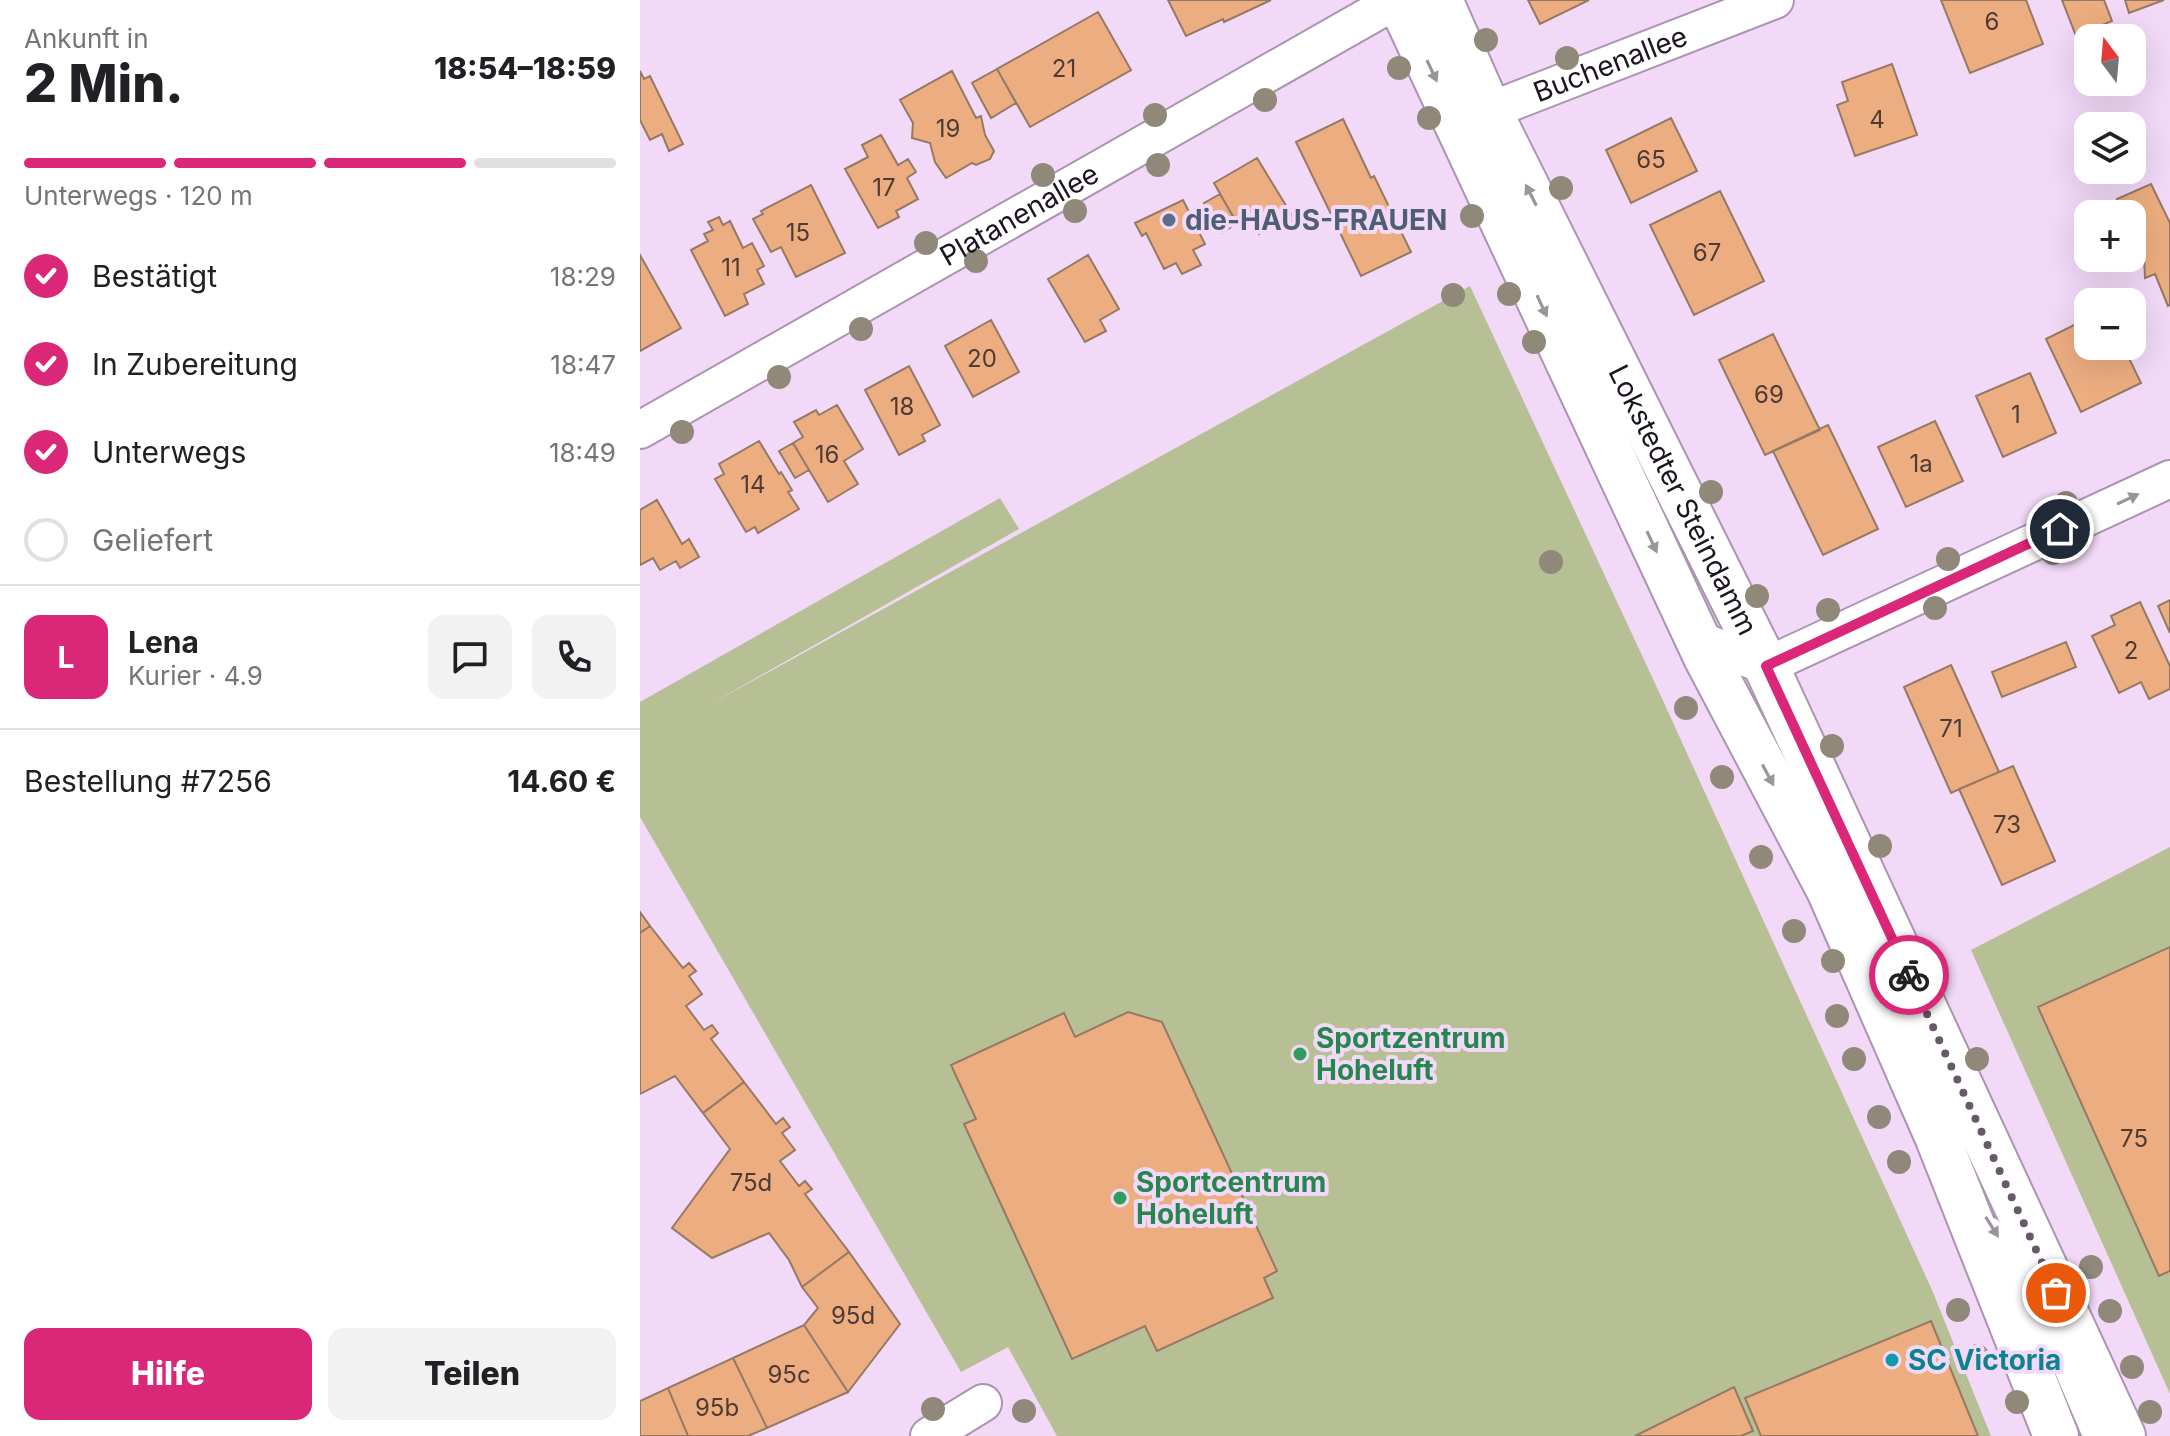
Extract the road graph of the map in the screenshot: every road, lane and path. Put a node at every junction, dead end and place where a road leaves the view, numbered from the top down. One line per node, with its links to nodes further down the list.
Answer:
1 (1398, 0): 5 (street, Platanenallee); 7 (main road, Lokstedter Steindamm, one-way to 7)
2 (1440, 0): 4 (main road, Lokstedter Steindamm)
3 (1775, 0): 4 (street, Buchenallee)
4 (1489, 111): 8 (main road, Lokstedter Steindamm, one-way to 4)
5 (640, 430)
6 (2170, 479): 8 (street, one-way to 6)
7 (1697, 639): 8 (street); 9 (main road, Lokstedter Steindamm, one-way to 9)
8 (1766, 666): 14 (main road, Lokstedter Steindamm)
9 (1937, 1136): 12 (main road, Lokstedter Steindamm); 13 (lane, one-way to 13)
10 (983, 1403): 11 (street)
11 (929, 1436)
12 (2056, 1436)
13 (2092, 1436)
14 (2123, 1436)

